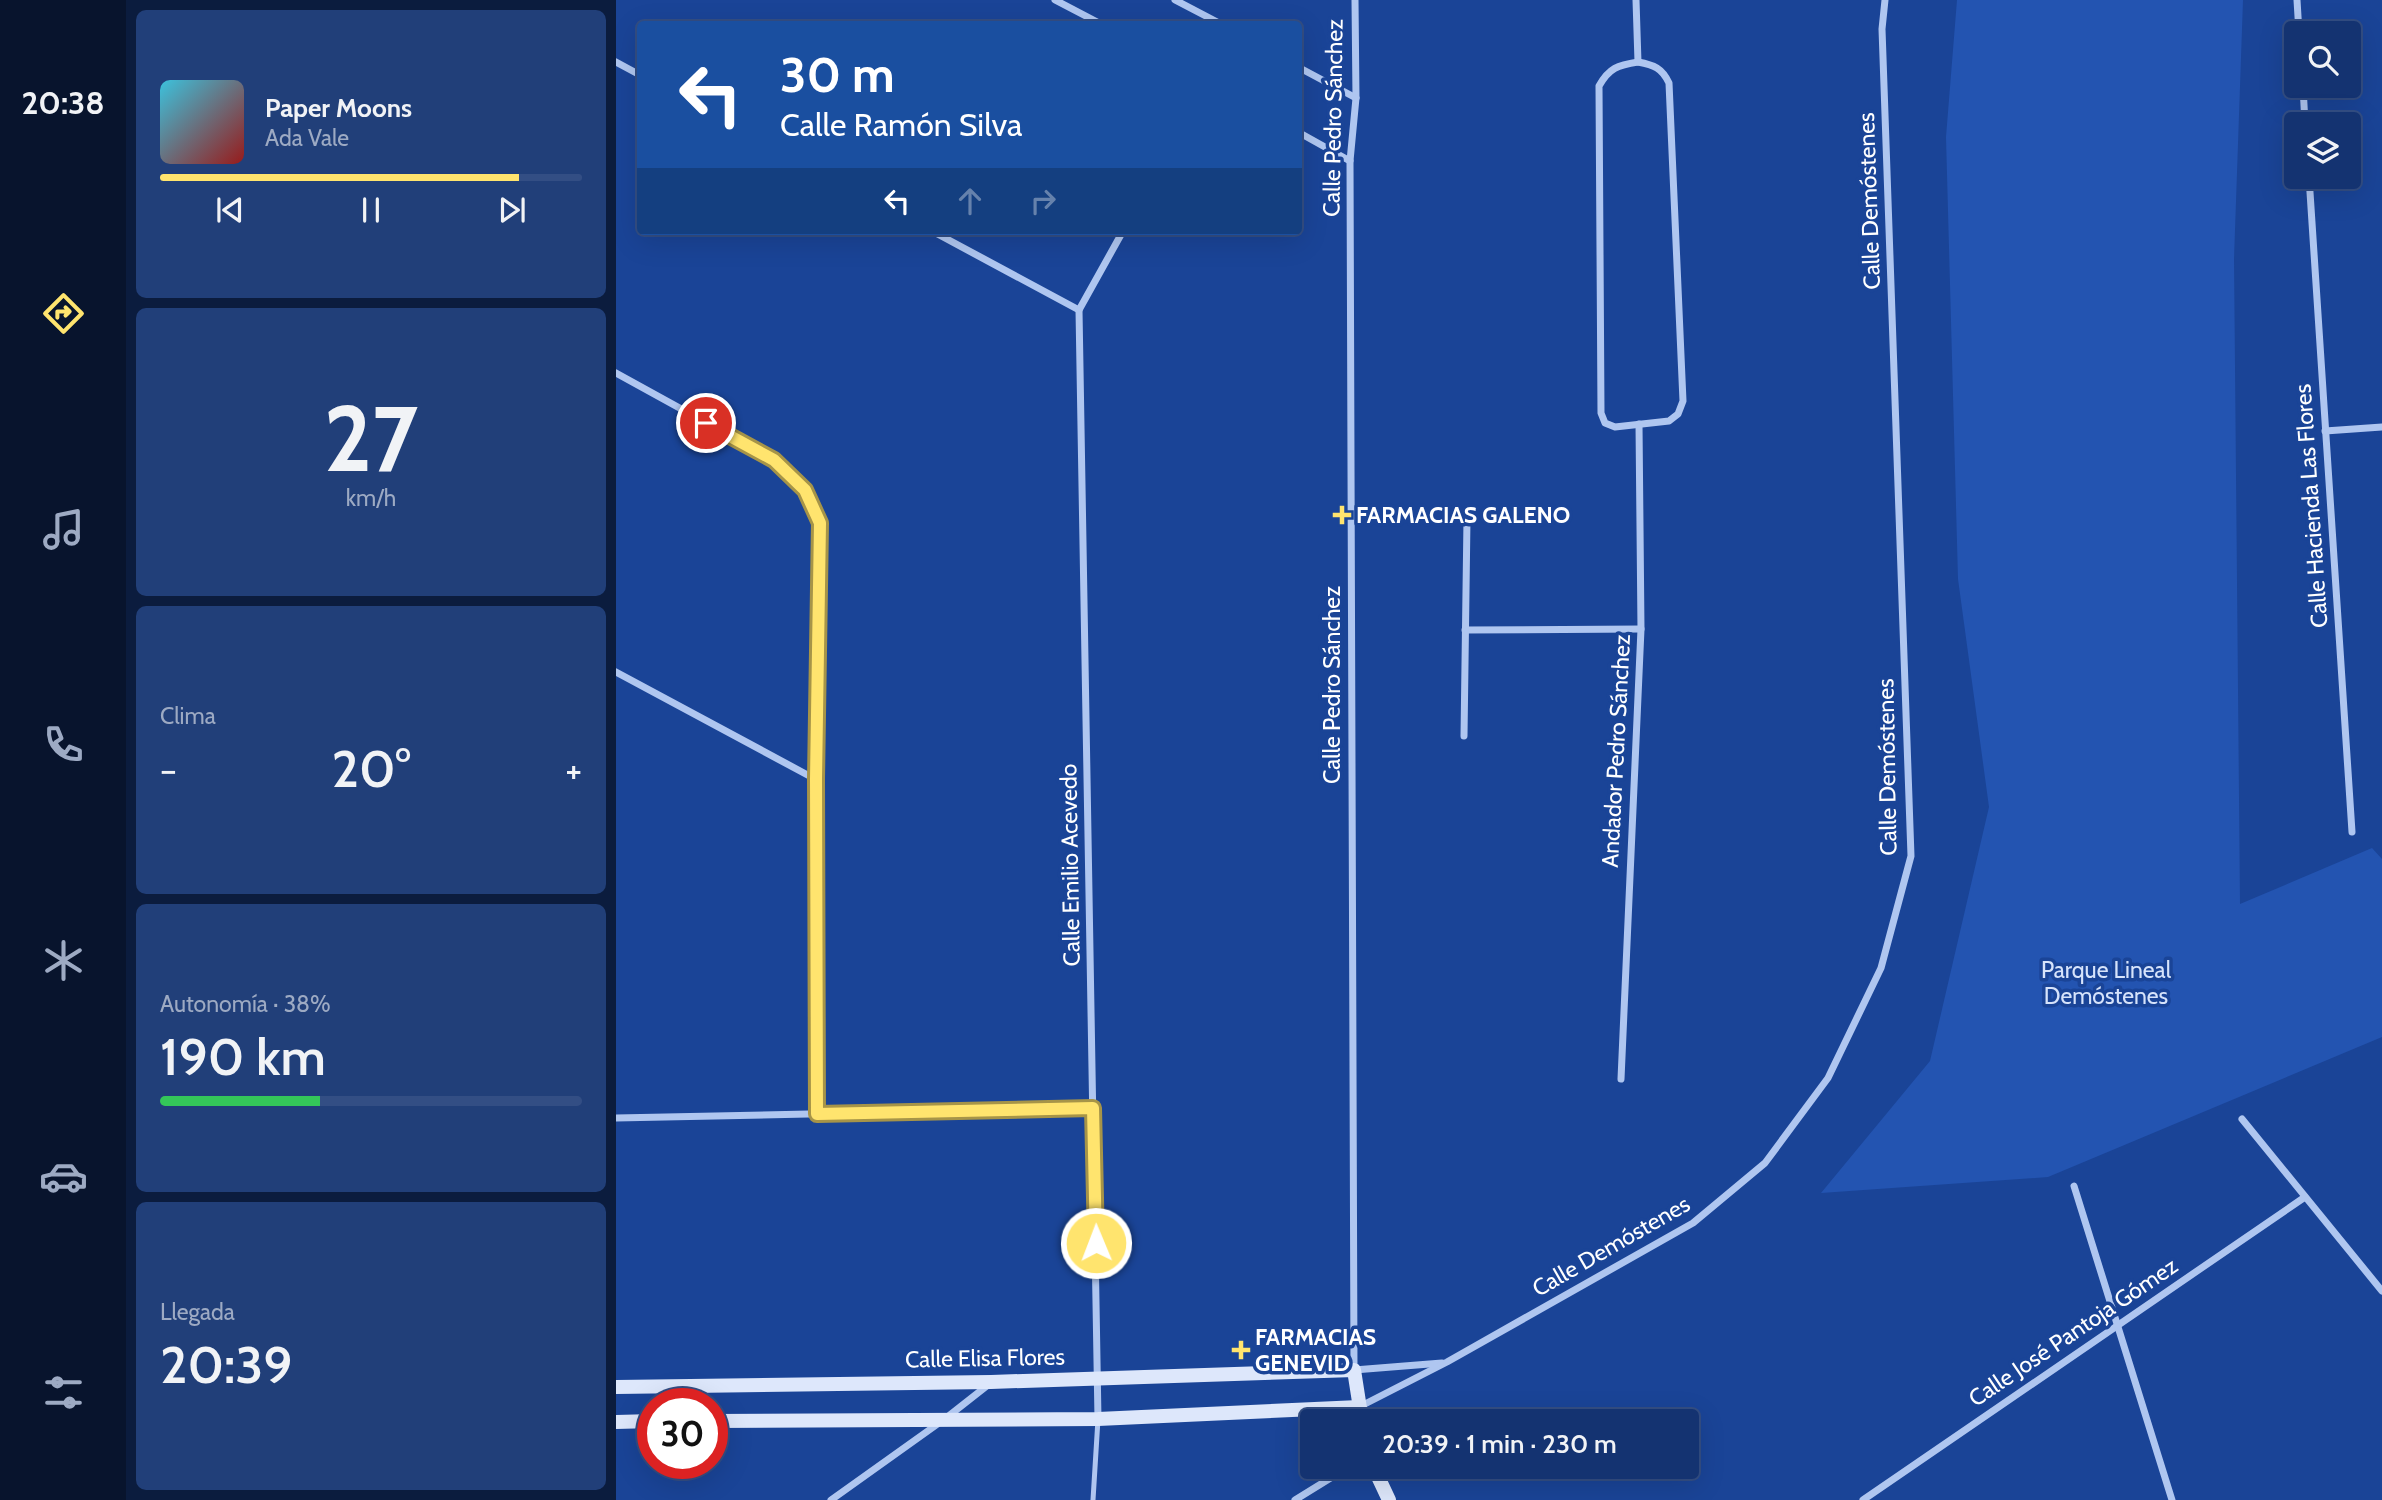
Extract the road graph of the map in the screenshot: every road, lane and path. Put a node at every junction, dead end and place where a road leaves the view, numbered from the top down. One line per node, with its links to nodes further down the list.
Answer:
1 (1055, 0): 7 (street)
2 (1175, 0): 8 (street)
3 (1355, 0): 14 (street, Calle Pedro Sánchez)
4 (1636, 0): 11 (street)
5 (1885, 0): 41 (street, Calle Demóstenes)
6 (2297, 0): 9 (street)
7 (1095, 21)
8 (1214, 21)
9 (2298, 21)
10 (616, 62): 13 (street)
11 (1638, 62): 22 (street); 22 (street)
12 (1302, 69): 14 (street)
13 (637, 73)
14 (1356, 98): 16 (street, Calle Pedro Sánchez)
15 (1302, 134): 16 (street)
16 (1350, 160): 42 (street, Calle Pedro Sánchez)
17 (2310, 189): 24 (street, Calle Hacienda Las Flores)
18 (939, 235): 20 (street)
19 (1121, 235): 20 (street)
20 (1079, 310): 33 (street, Calle Emilio Acevedo)
21 (616, 373): 30 (street)
22 (1639, 424): 26 (street, Andador Pedro Sánchez)
23 (2382, 427): 24 (street)
24 (2325, 431): 31 (street, Calle Hacienda Las Flores)
25 (1467, 519): 27 (street)
26 (1641, 629): 27 (street); 32 (street, Andador Pedro Sánchez)
27 (1465, 630): 29 (street)
28 (616, 672): 30 (street)
29 (1464, 736)
30 (816, 779): 34 (street)
31 (2352, 832)
32 (1621, 1079)
33 (1093, 1108): 34 (street); 43 (street, Calle Emilio Acevedo)
34 (817, 1114): 35 (street)
35 (616, 1118)
36 (2242, 1119): 38 (street)
37 (2074, 1186): 40 (street)
38 (2305, 1197): 39 (street); 40 (street, Calle José Pantoja Gómez)
39 (2382, 1291)
40 (2119, 1325): 60 (street, Calle José Pantoja Gómez); 61 (street)
41 (1447, 1362): 42 (street, Calle Demóstenes); 47 (street, Calle Demóstenes)
42 (1354, 1370): 43 (street, Calle Elisa Flores); 46 (street)
43 (1098, 1378): 44 (street, Calle Elisa Flores); 50 (street, Calle Emilio Acevedo)
44 (992, 1382): 45 (street, Calle Elisa Flores); 49 (street)
45 (616, 1387)
46 (1359, 1409)
47 (1368, 1409)
48 (1300, 1415): 50 (street)
49 (946, 1418): 50 (street); 52 (street); 56 (street)
50 (1098, 1419): 57 (lane)
51 (637, 1421): 53 (street)
52 (728, 1421)
53 (616, 1422)
54 (1329, 1479): 58 (street)
55 (1379, 1479): 59 (street)
56 (831, 1500)
57 (1093, 1500)
58 (1296, 1500)
59 (1389, 1500)
60 (1863, 1500)
61 (2172, 1500)

